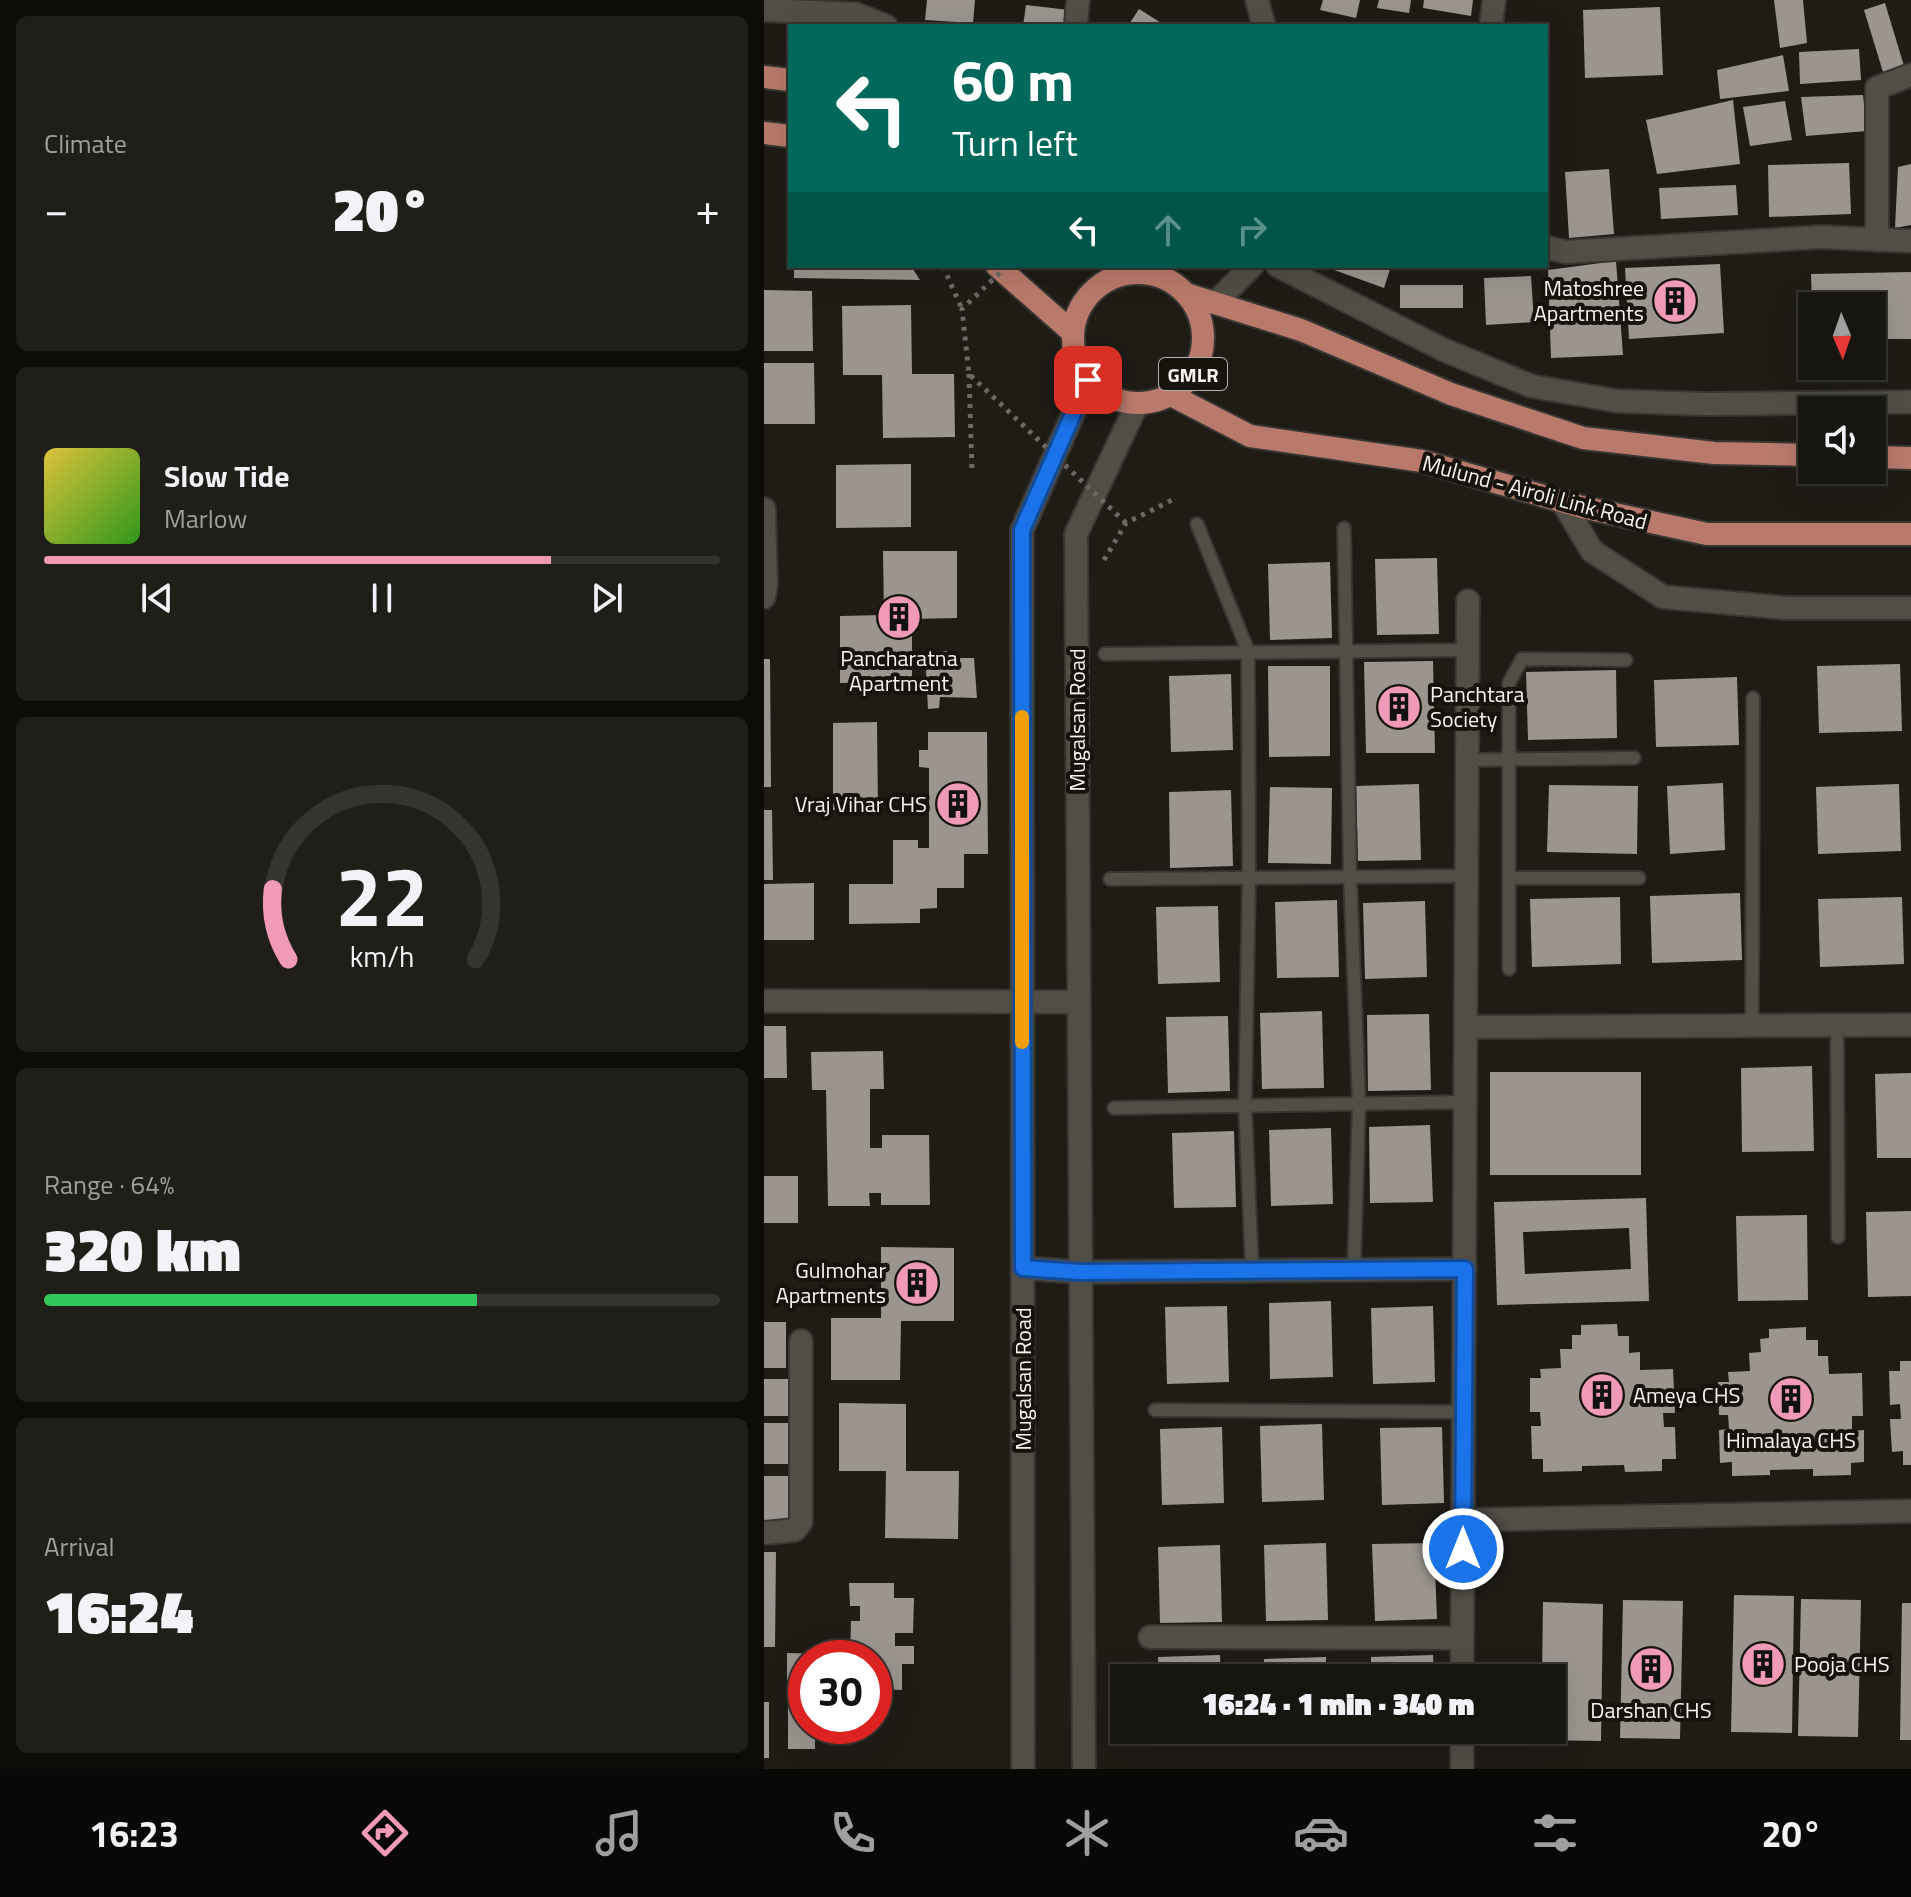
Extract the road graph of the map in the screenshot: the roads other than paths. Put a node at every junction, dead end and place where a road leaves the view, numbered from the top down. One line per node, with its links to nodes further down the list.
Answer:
1 (1078, 0): 7 (street)
2 (1257, 0): 8 (street)
3 (1494, 0): 9 (street)
4 (857, 7): 5 (street); 6 (street)
5 (764, 10)
6 (883, 24)
7 (1076, 24)
8 (1263, 24)
9 (1491, 24)
10 (1911, 75): 15 (street)
11 (764, 77): 12 (main road)
12 (788, 80)
13 (764, 133): 14 (main road)
14 (788, 136)
15 (1877, 240): 16 (street); 17 (street)
16 (1911, 241)
17 (1548, 248)
18 (999, 268): 24 (main road)
19 (1250, 268): 23 (street)
20 (1282, 268): 27 (street)
21 (1143, 270): 22 (main road); 24 (main road)
22 (1186, 294): 23 (main road); 26 (main road, GMLR)
23 (1215, 303): 29 (main road)
24 (1072, 332): 25 (main road)
25 (1088, 380): 28 (main road, GMLR); 57 (street, Mugalsan Road)
26 (1169, 394): 28 (main road, GMLR); 32 (main road, Mulund - Airoli Link Road)
27 (1911, 402)
28 (1137, 404): 58 (street, Mugalsan Road)
29 (1798, 455)
30 (1886, 457): 31 (main road)
31 (1911, 458)
32 (1562, 501): 36 (main road, Mulund - Airoli Link Road); 39 (street)
33 (764, 509): 37 (street)
34 (1197, 524): 42 (lane)
35 (1344, 528): 40 (lane)
36 (1911, 534)
37 (764, 597)
38 (1468, 601): 41 (street)
39 (1911, 608)
40 (1345, 650): 41 (lane); 42 (lane); 49 (lane)
41 (1468, 650): 47 (street)
42 (1248, 651): 43 (lane); 51 (lane)
43 (1105, 654)
44 (1626, 660): 48 (lane)
45 (1753, 698): 59 (lane)
46 (1634, 758): 48 (lane)
47 (1467, 760): 48 (lane); 50 (street)
48 (1509, 760): 52 (lane)
49 (1350, 875): 50 (lane); 51 (lane); 64 (lane)
50 (1467, 876): 62 (street)
51 (1249, 878): 54 (lane); 65 (lane)
52 (1509, 878): 53 (lane); 55 (lane)
53 (1639, 878)
54 (1110, 879)
55 (1509, 969)
56 (764, 1001): 57 (street)
57 (1022, 1002): 58 (street); 68 (street, Mugalsan Road)
58 (1079, 1002): 72 (street, Mugalsan Road)
59 (1752, 1025): 60 (street); 62 (street)
60 (1837, 1025): 61 (street); 67 (lane)
61 (1911, 1025)
62 (1466, 1027): 63 (street)
63 (1465, 1102): 64 (lane); 71 (street)
64 (1359, 1103): 65 (lane); 69 (lane)
65 (1245, 1104): 66 (lane); 70 (lane)
66 (1114, 1108)
67 (1838, 1237)
68 (1023, 1268): 72 (street); 83 (street, Mugalsan Road)
69 (1354, 1268): 70 (street); 71 (street)
70 (1252, 1269): 72 (street)
71 (1465, 1269): 75 (street)
72 (1080, 1272): 84 (street, Mugalsan Road)
73 (801, 1341): 78 (street)
74 (1155, 1410): 75 (lane)
75 (1464, 1412): 77 (street)
76 (1911, 1511): 77 (street)
77 (1463, 1520): 80 (street)
78 (764, 1533)
79 (1150, 1637): 80 (street)
80 (1462, 1638): 81 (street)
81 (1462, 1664)
82 (1462, 1744): 85 (street)
83 (1023, 1769)
84 (1084, 1769)
85 (1462, 1769)

